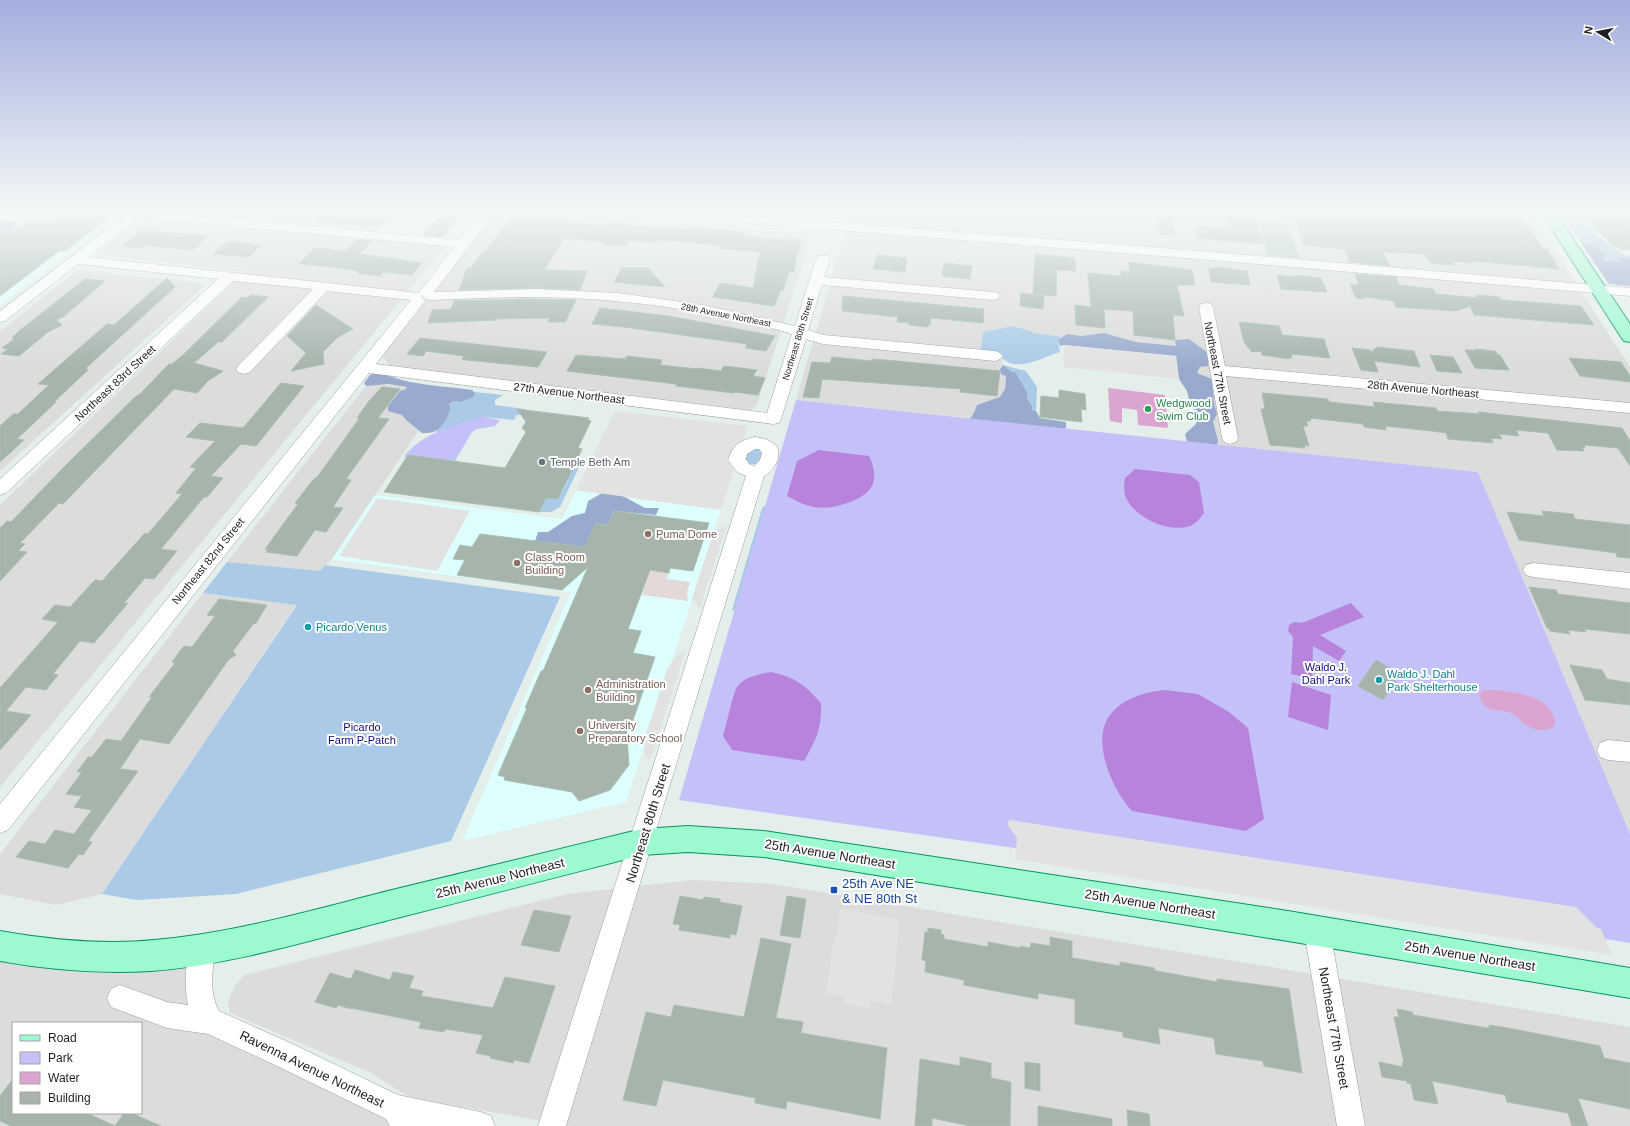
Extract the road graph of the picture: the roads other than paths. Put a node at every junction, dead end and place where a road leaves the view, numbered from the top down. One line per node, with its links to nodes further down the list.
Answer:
1 (70, 265): 15 (street)
2 (120, 265): 7 (street, 28th Avenue Northeast)
3 (447, 265): 12 (street, Northeast 82nd Street)
4 (821, 265): 8 (street, Northeast 80th Street)
5 (1301, 265): 10 (street)
6 (1582, 265): 10 (main road)
7 (230, 276): 9 (street, 28th Avenue Northeast); 28 (street, Northeast 83rd Street)
8 (816, 280): 13 (street); 18 (street, Northeast 80th Street)
9 (324, 286): 12 (street, 28th Avenue Northeast); 22 (street)
10 (1598, 289): 11 (street); 19 (main road)
11 (1630, 292)
12 (422, 296): 18 (street, 28th Avenue Northeast); 21 (street, Northeast 82nd Street)
13 (993, 296)
14 (0, 302): 15 (street)
15 (19, 304): 17 (street)
16 (1206, 307): 23 (street, Northeast 77th Street)
17 (0, 318)
18 (799, 332): 20 (street, 28th Avenue Northeast); 25 (street, Northeast 80th Street)
19 (1630, 337)
20 (996, 356)
21 (364, 367): 25 (street, 27th Avenue Northeast); 33 (street, Northeast 82nd Street)
22 (244, 370)
23 (1217, 370): 24 (street, 28th Avenue Northeast); 26 (street, Northeast 77th Street)
24 (1630, 408)
25 (773, 419)
26 (1230, 438)
27 (756, 473): 34 (street, Northeast 80th Street)
28 (0, 489)
29 (1533, 570): 30 (street)
30 (1630, 581)
31 (1608, 750): 32 (street)
32 (1630, 752)
33 (0, 822)
34 (642, 842): 35 (main road, 25th Avenue Northeast); 37 (main road, 25th Avenue Northeast); 43 (street, Northeast 80th Street)
35 (1317, 931): 38 (main road, 25th Avenue Northeast); 44 (street, Northeast 77th Street)
36 (0, 946): 37 (main road)
37 (202, 949): 40 (street)
38 (1630, 983)
39 (120, 998): 40 (street, Ravenna Avenue Northeast)
40 (209, 1021): 41 (street, Ravenna Avenue Northeast)
41 (401, 1118): 42 (street, Ravenna Avenue Northeast)
42 (481, 1126)
43 (552, 1126)
44 (1351, 1126)

